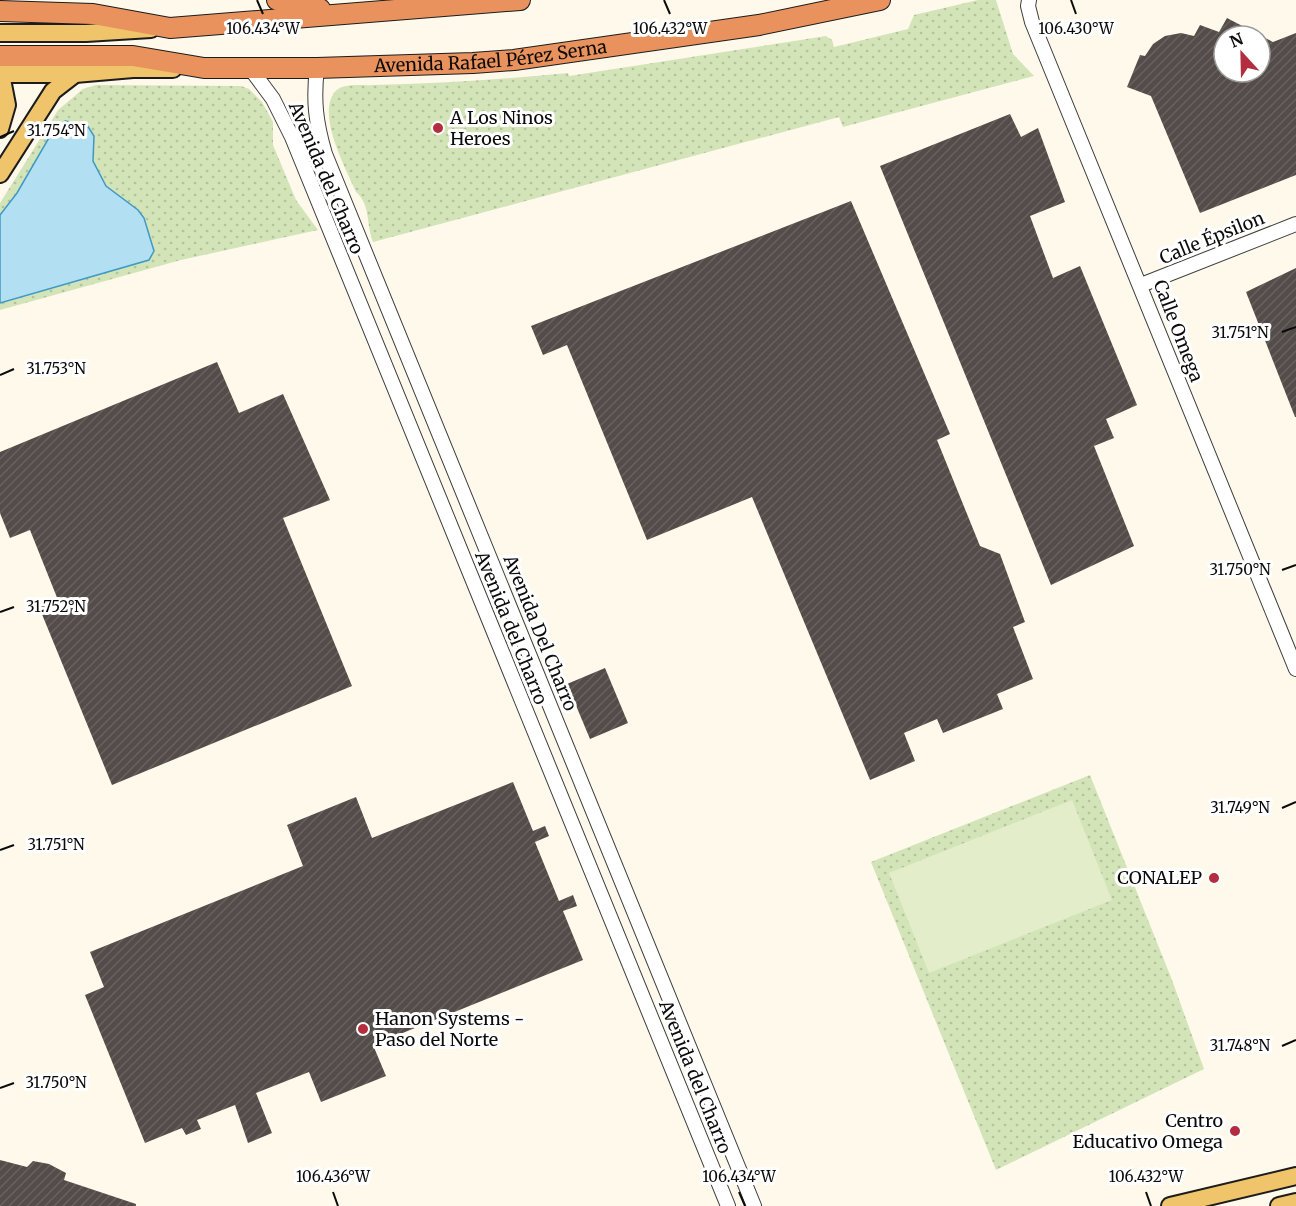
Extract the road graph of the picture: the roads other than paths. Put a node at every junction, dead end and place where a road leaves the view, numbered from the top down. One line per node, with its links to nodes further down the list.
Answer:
1 (277, 0): 6 (highway)
2 (520, 0): 6 (highway)
3 (880, 0): 12 (highway, Avenida Rafael Pérez Serna)
4 (1026, 2): 17 (street, Calle Omega)
5 (7, 11): 7 (highway)
6 (343, 14): 7 (highway)
7 (170, 28): 8 (main road)
8 (0, 33)
9 (0, 68): 10 (highway, Avenida Rafael Pérez Serna); 13 (main road); 14 (main road)
10 (204, 68): 11 (highway, Avenida Rafael Pérez Serna); 13 (main road)
11 (250, 68): 12 (highway, Avenida Rafael Pérez Serna); 21 (street, Avenida del Charro)
12 (316, 68): 22 (street, Avenida Del Charro)
13 (75, 74): 15 (main road)
14 (0, 129)
15 (0, 174)
16 (1296, 224): 17 (street, Calle Épsilon)
17 (1141, 285): 18 (street, Calle Omega)
18 (1296, 669)
19 (1296, 1176): 23 (main road)
20 (1296, 1202): 24 (main road)
21 (728, 1206)
22 (754, 1206)
23 (1170, 1206)
24 (1279, 1206)

